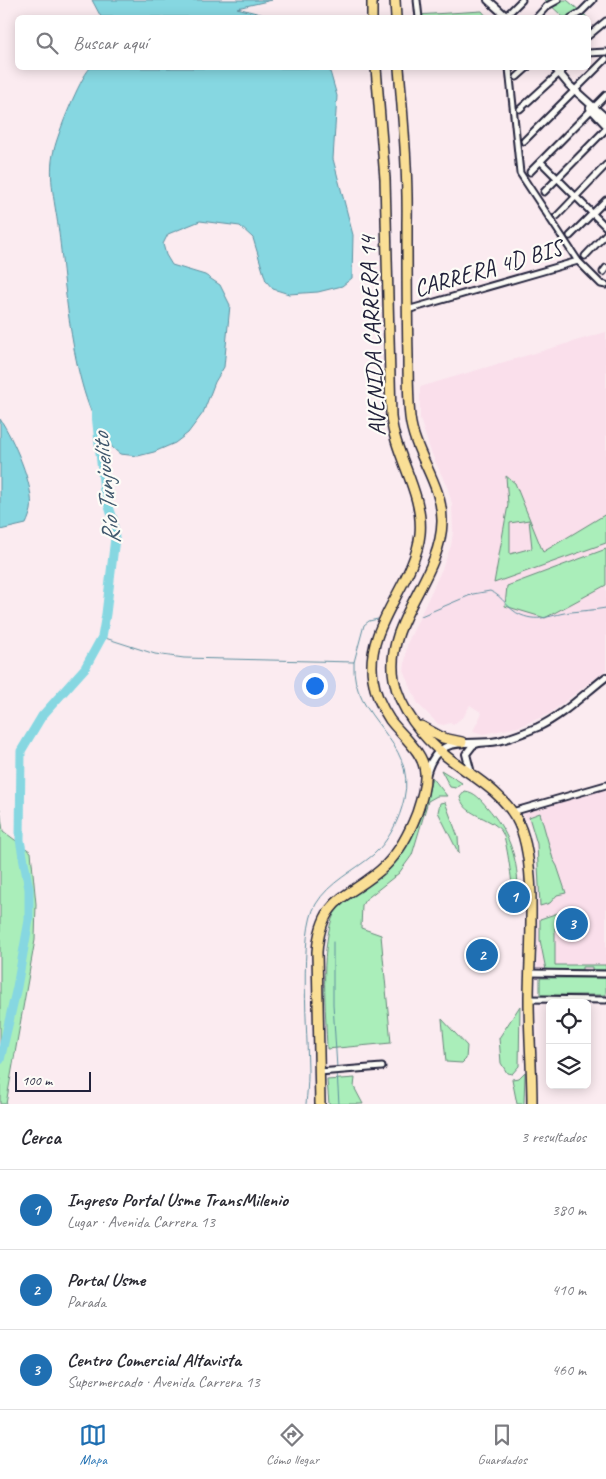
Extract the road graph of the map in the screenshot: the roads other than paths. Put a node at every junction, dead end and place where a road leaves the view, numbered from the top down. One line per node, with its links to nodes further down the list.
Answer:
1 (372, 0): 8 (main road)
2 (396, 0): 9 (main road)
3 (417, 0): 10 (street)
4 (488, 0): 11 (street)
5 (522, 0): 12 (street)
6 (558, 0): 13 (street)
7 (592, 0): 14 (street)
8 (372, 15)
9 (396, 15)
10 (419, 15)
11 (505, 15)
12 (509, 15)
13 (539, 15)
14 (576, 15)
15 (606, 21): 16 (street)
16 (591, 34)
17 (606, 52): 18 (street)
18 (591, 53)
19 (606, 59): 26 (street)
20 (376, 70): 55 (main road, AVENIDA CARRERA 14)
21 (399, 70): 48 (main road, AVENIDA CARRERA 14)
22 (509, 70): 46 (street)
23 (525, 70): 25 (street)
24 (557, 71): 26 (street); 29 (street)
25 (517, 77)
26 (574, 91): 28 (street); 32 (street)
27 (606, 95): 28 (street)
28 (593, 109): 30 (street); 31 (street); 33 (street)
29 (520, 110)
30 (606, 118)
31 (606, 127): 36 (street)
32 (524, 141)
33 (541, 162): 35 (street); 36 (street)
34 (606, 165): 38 (street)
35 (530, 172)
36 (558, 178): 37 (street); 38 (street)
37 (544, 192)
38 (576, 196): 40 (street); 41 (street)
39 (606, 200): 40 (street)
40 (592, 214): 42 (street); 44 (street)
41 (557, 216)
42 (606, 227)
43 (606, 234): 45 (street, CARRERA 4D BIS)
44 (570, 236)
45 (585, 256)
46 (578, 261): 47 (street); 48 (street, CARRERA 4D BIS)
47 (606, 286)
48 (407, 310): 50 (main road, AVENIDA CARRERA 14)
49 (606, 677): 52 (street)
50 (414, 721): 51 (main road); 53 (main road, AVENIDA CARRERA 14)
51 (462, 742): 52 (street); 53 (street)
52 (485, 742): 54 (street)
53 (440, 752): 54 (main road, AVENIDA CARRERA 14); 55 (street)
54 (471, 773): 57 (main road, AVENIDA CARRERA 14)
55 (425, 781): 63 (main road, AVENIDA CARRERA 14)
56 (606, 785): 57 (street)
57 (512, 812): 58 (main road, AVENIDA CARRERA 14)
58 (529, 973): 59 (street); 60 (main road, AVENIDA CARRERA 14)
59 (606, 974)
60 (529, 999): 61 (street); 65 (main road, AVENIDA CARRERA 14)
61 (606, 1000)
62 (382, 1067): 63 (street)
63 (319, 1072): 64 (main road, AVENIDA CARRERA 14)
64 (320, 1104)
65 (532, 1104)

